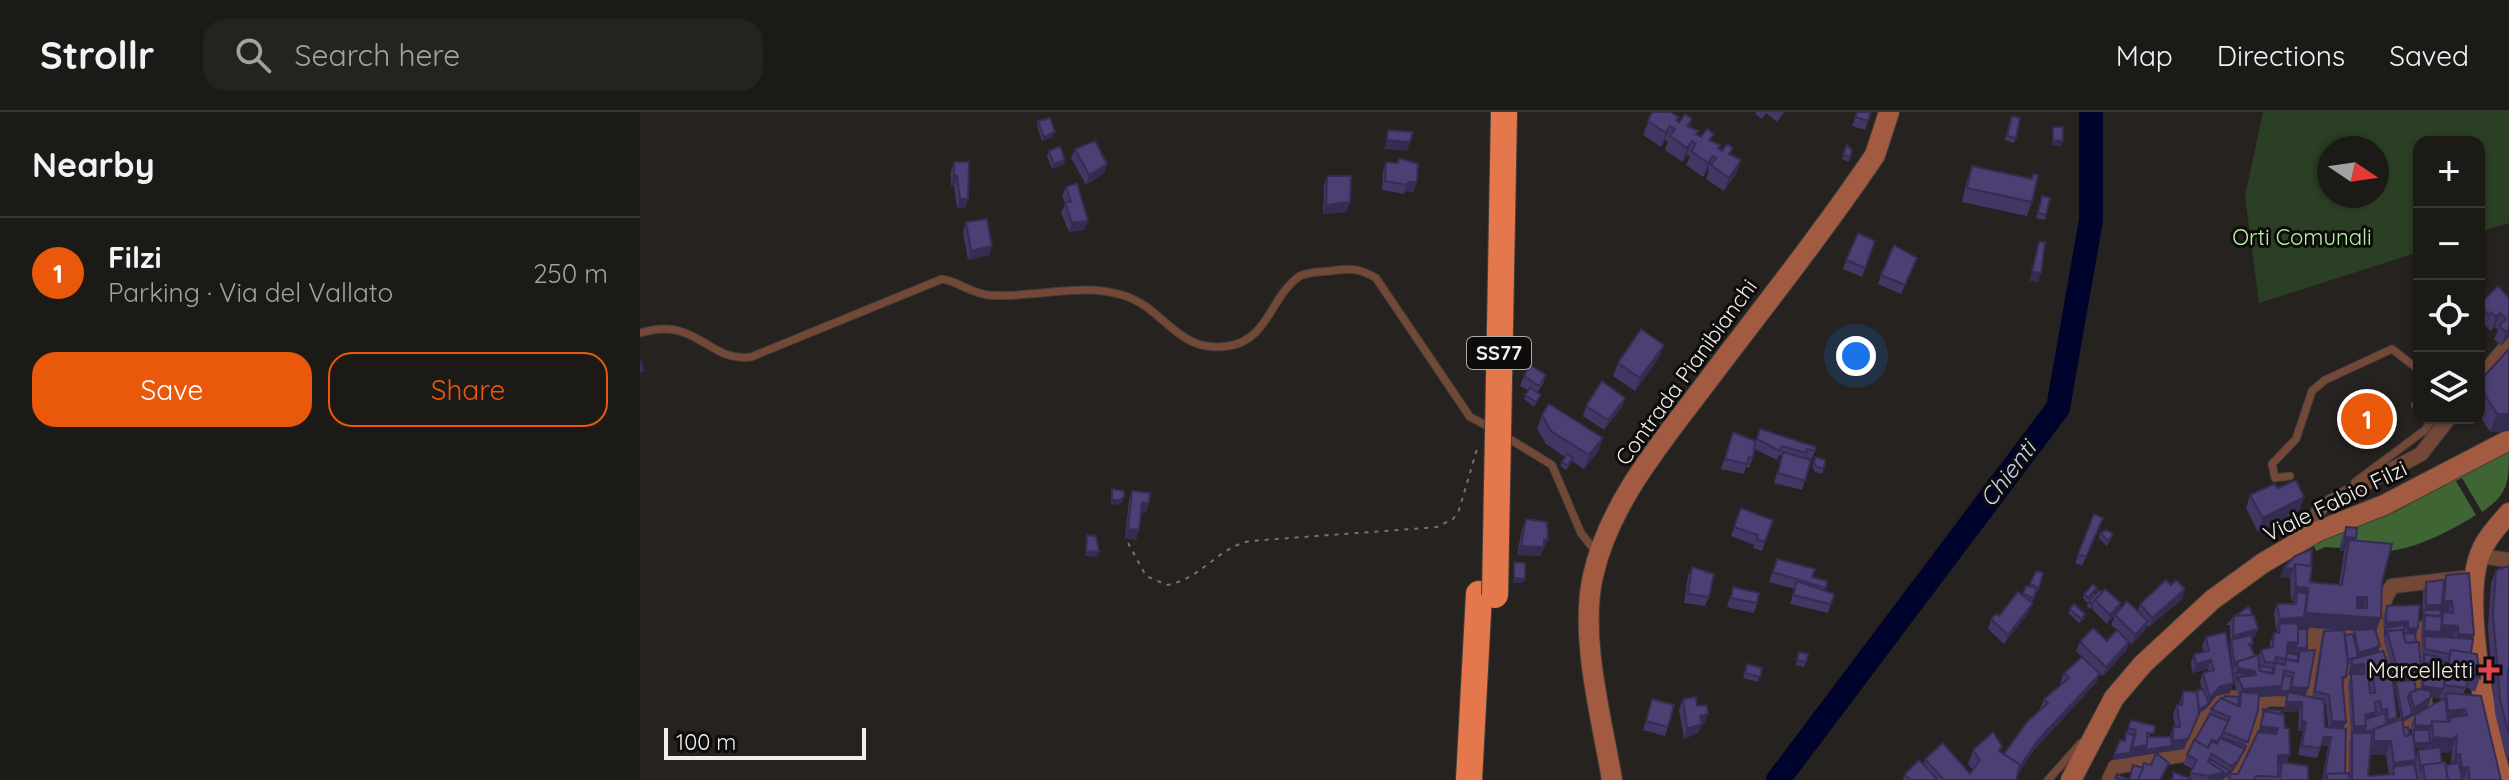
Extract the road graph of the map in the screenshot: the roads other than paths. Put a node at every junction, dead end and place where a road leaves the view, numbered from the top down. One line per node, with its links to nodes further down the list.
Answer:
1 (1488, 112): 28 (highway, SS77)
2 (1504, 112): 29 (highway, SS77, bridge)
3 (1889, 112): 15 (main road, Contrada Pianibianchi)
4 (640, 333): 15 (lane)
5 (2509, 343): 7 (street)
6 (2413, 365): 11 (lane)
7 (2485, 372)
8 (2430, 424): 12 (lane)
9 (2444, 424): 12 (street)
10 (2509, 440): 14 (main road, Viale Fabio Filzi)
11 (2290, 476)
12 (2339, 495): 14 (street)
13 (2509, 513): 16 (main road)
14 (2316, 532): 24 (main road, Viale Fabio Filzi)
15 (1599, 556): 30 (main road, Contrada Pianibianchi)
16 (2479, 556): 17 (street); 18 (main road)
17 (2509, 560)
18 (2474, 578): 20 (street); 27 (main road)
19 (2418, 628): 22 (street)
20 (2380, 634): 21 (street); 23 (street)
21 (2381, 656): 22 (street); 26 (street)
22 (2404, 684): 26 (street)
23 (2262, 702): 34 (street); 35 (street)
24 (2097, 727): 31 (lane); 32 (main road, Viale Fabio Filzi); 33 (main road, Viale Fabio Filzi)
25 (2325, 733): 26 (street)
26 (2358, 739): 36 (street)
27 (2499, 771)
28 (1469, 780)
29 (1484, 780)
30 (1612, 780)
31 (2048, 780)
32 (2071, 780)
33 (2081, 780)
34 (2109, 780)
35 (2227, 780)
36 (2345, 780)

